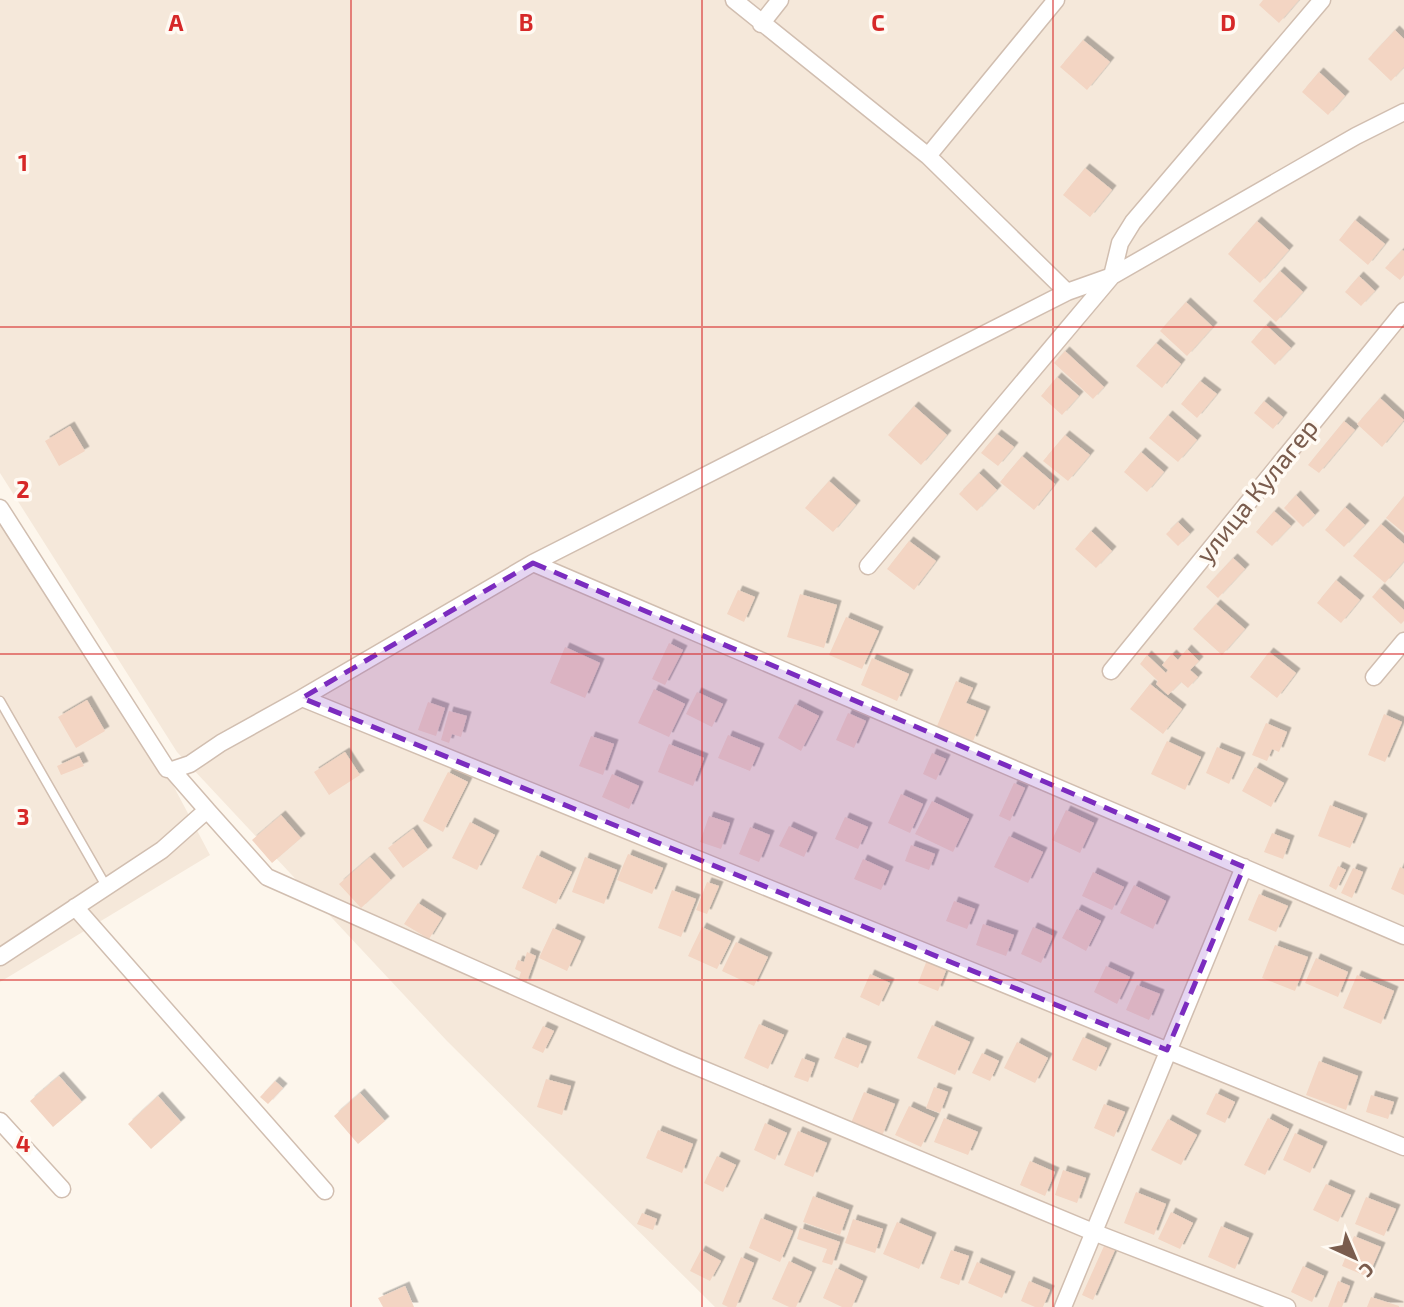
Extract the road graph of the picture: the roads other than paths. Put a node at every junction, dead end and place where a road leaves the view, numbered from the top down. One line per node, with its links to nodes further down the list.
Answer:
1 (734, 0): 5 (street)
2 (780, 0): 5 (street)
3 (1056, 0): 7 (street)
4 (1322, 0): 8 (street)
5 (761, 24): 7 (street)
6 (1404, 112): 8 (street)
7 (928, 156): 9 (street)
8 (1112, 275): 9 (street); 13 (street)
9 (1067, 292): 12 (street)
10 (1404, 311): 15 (street, улица Кулагер)
11 (0, 508): 19 (street)
12 (533, 563): 17 (street); 21 (street)
13 (868, 566)
14 (1404, 641): 16 (street)
15 (1111, 671)
16 (1374, 677)
17 (302, 698): 19 (street); 26 (street)
18 (0, 701): 22 (lane)
19 (172, 771): 20 (street)
20 (207, 810): 22 (street); 31 (street)
21 (1244, 867): 24 (street); 26 (street)
22 (106, 886): 23 (street)
23 (75, 906): 25 (street); 30 (street)
24 (1404, 936)
25 (0, 957)
26 (1167, 1050): 28 (street); 31 (street)
27 (0, 1121): 29 (street)
28 (1404, 1147)
29 (62, 1189)
30 (325, 1191)
31 (1093, 1232): 32 (street); 33 (street)
32 (1063, 1307)
33 (1287, 1307)

